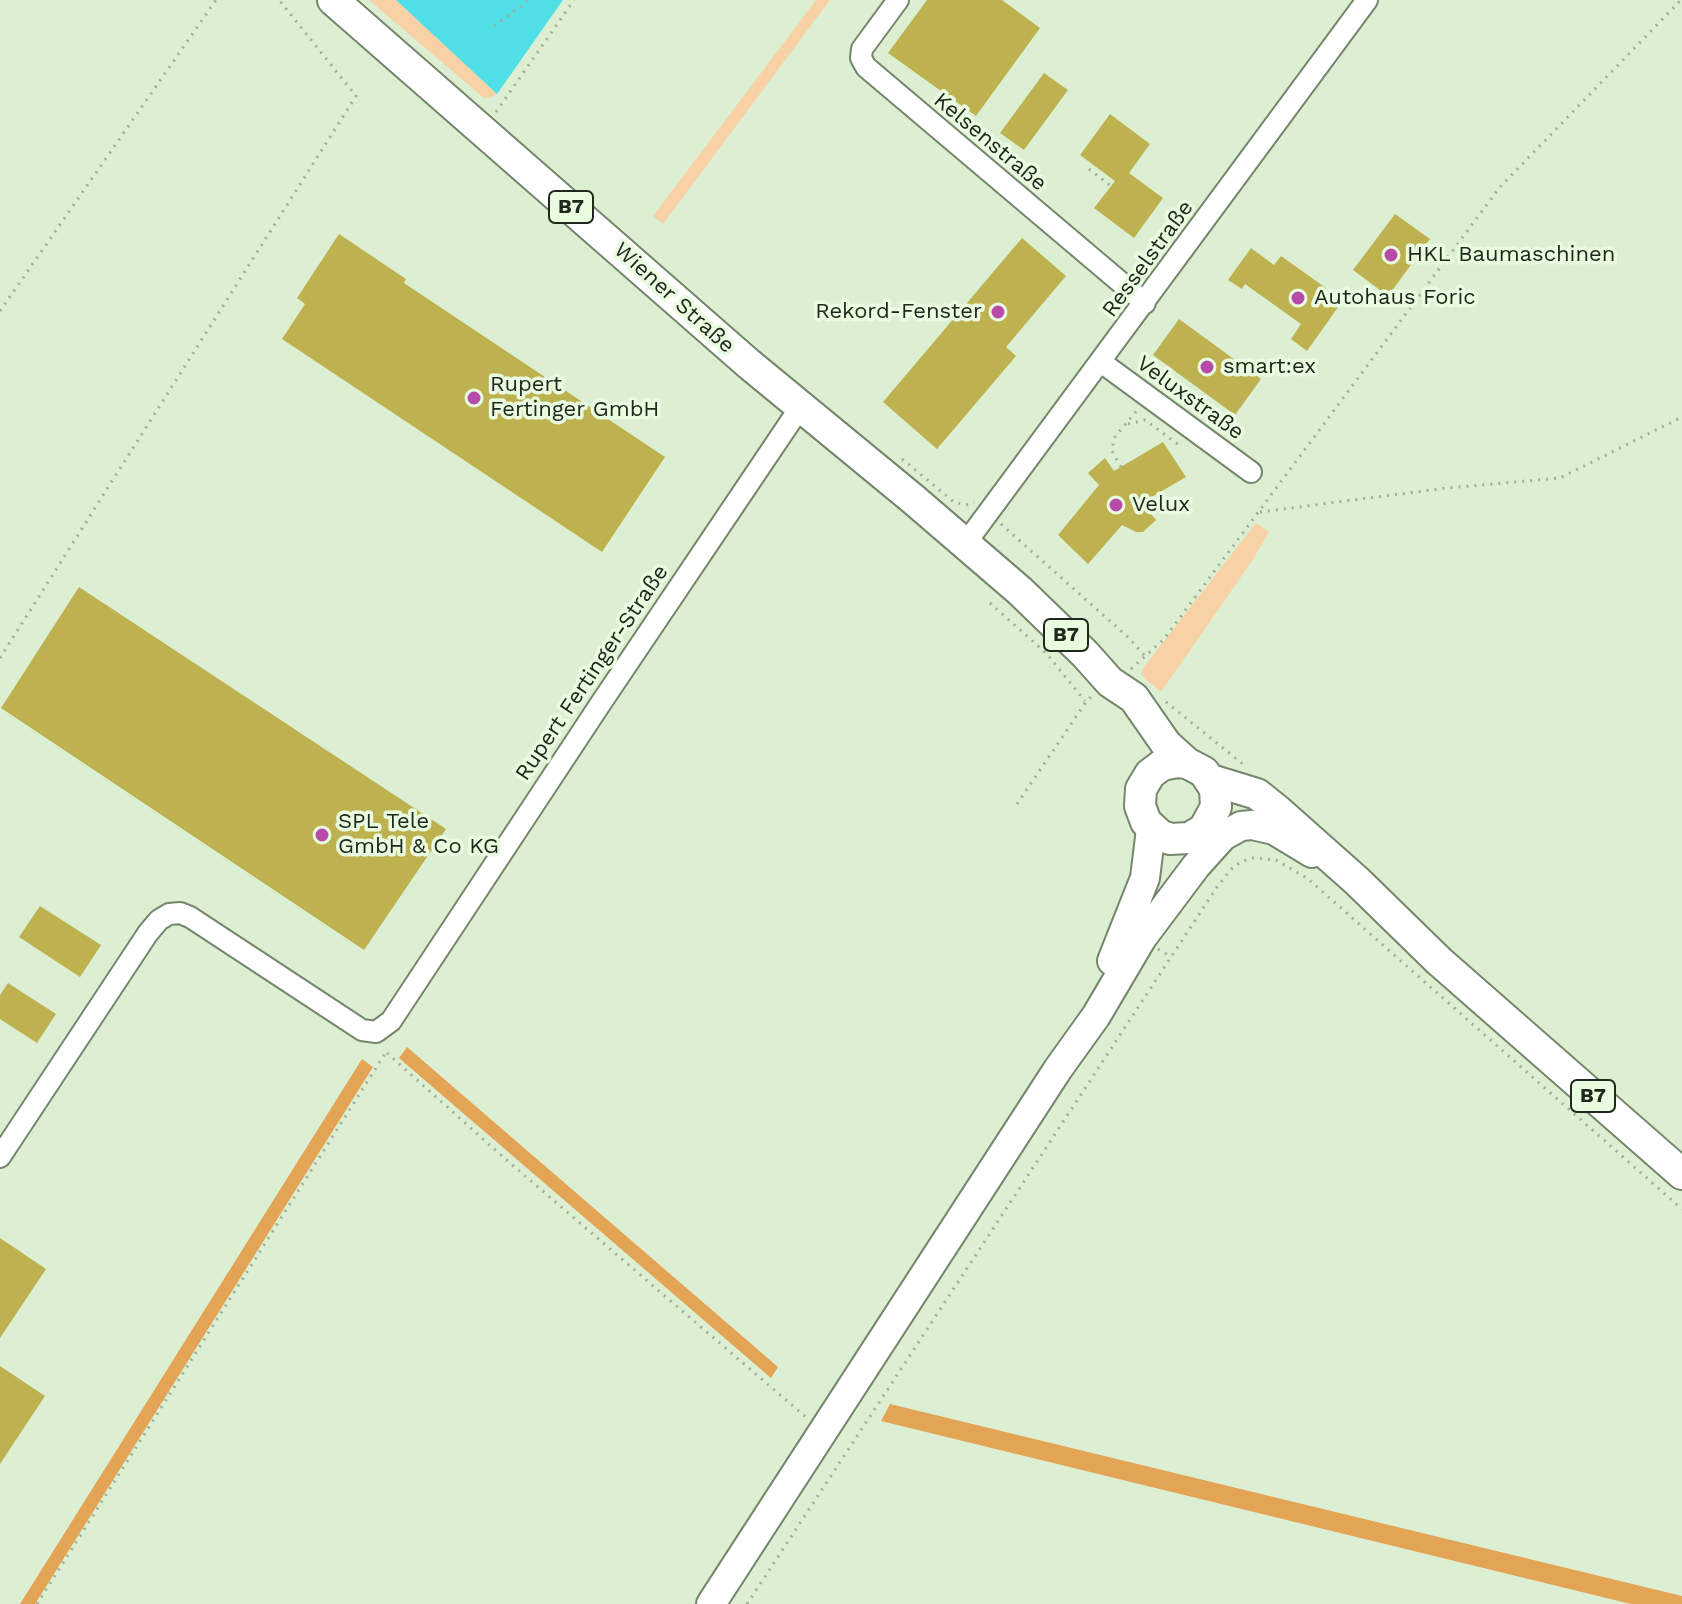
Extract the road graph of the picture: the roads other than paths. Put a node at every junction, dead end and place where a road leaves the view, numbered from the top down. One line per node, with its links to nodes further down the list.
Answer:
1 (333, 0): 6 (main road, Wiener Straße / B7)
2 (898, 0): 4 (street, Kelsenstraße)
3 (1367, 0): 4 (street, Resselstraße)
4 (1145, 303): 5 (street, Resselstraße)
5 (1101, 362): 7 (street, Veluxstraße); 8 (street, Resselstraße)
6 (801, 406): 8 (main road, Wiener Straße / B7); 19 (street, Rupert Fertinger-Straße)
7 (1251, 472)
8 (965, 544): 9 (main road, Wiener Straße / B7)
9 (1110, 682): 10 (main road, B7); 11 (main road, B7)
10 (1199, 772): 11 (main road); 12 (main road, B7); 13 (main road)
11 (1150, 774): 14 (main road, B7)
12 (1277, 810): 13 (main road); 16 (main road, B7)
13 (1214, 815): 15 (main road)
14 (1151, 829): 15 (main road); 18 (main road)
15 (1181, 839): 17 (main road)
16 (1357, 881): 17 (main road); 20 (main road, B7)
17 (1142, 938): 18 (main road)
18 (1058, 1069): 21 (main road)
19 (0, 1157)
20 (1682, 1174)
21 (711, 1604)

